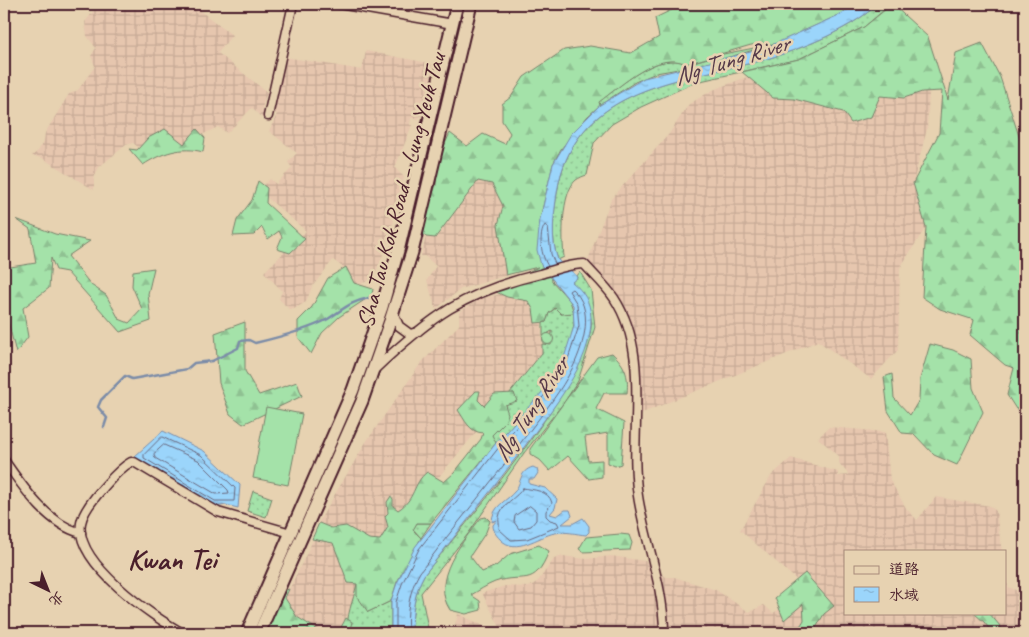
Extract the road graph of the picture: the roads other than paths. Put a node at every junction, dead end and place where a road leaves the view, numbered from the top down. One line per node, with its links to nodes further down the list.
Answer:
1 (293, 4): 6 (street)
2 (339, 4): 5 (street)
3 (457, 4): 5 (main road, Sha Tau Kok Road – Lung Yeuk Tau)
4 (471, 4): 7 (main road, Sha Tau Kok Road – Lung Yeuk Tau)
5 (453, 24): 12 (main road, Sha Tau Kok Road – Lung Yeuk Tau)
6 (268, 116)
7 (393, 312): 8 (street); 9 (main road, Sha Tau Kok Road – Lung Yeuk Tau)
8 (416, 332): 9 (street); 16 (street)
9 (373, 372): 15 (main road, Sha Tau Kok Road – Lung Yeuk Tau)
10 (4, 460): 11 (street)
11 (81, 533): 12 (street); 13 (street)
12 (291, 533): 14 (main road, Sha Tau Kok Road – Lung Yeuk Tau)
13 (183, 633)
14 (247, 633)
15 (259, 633)
16 (664, 633)

